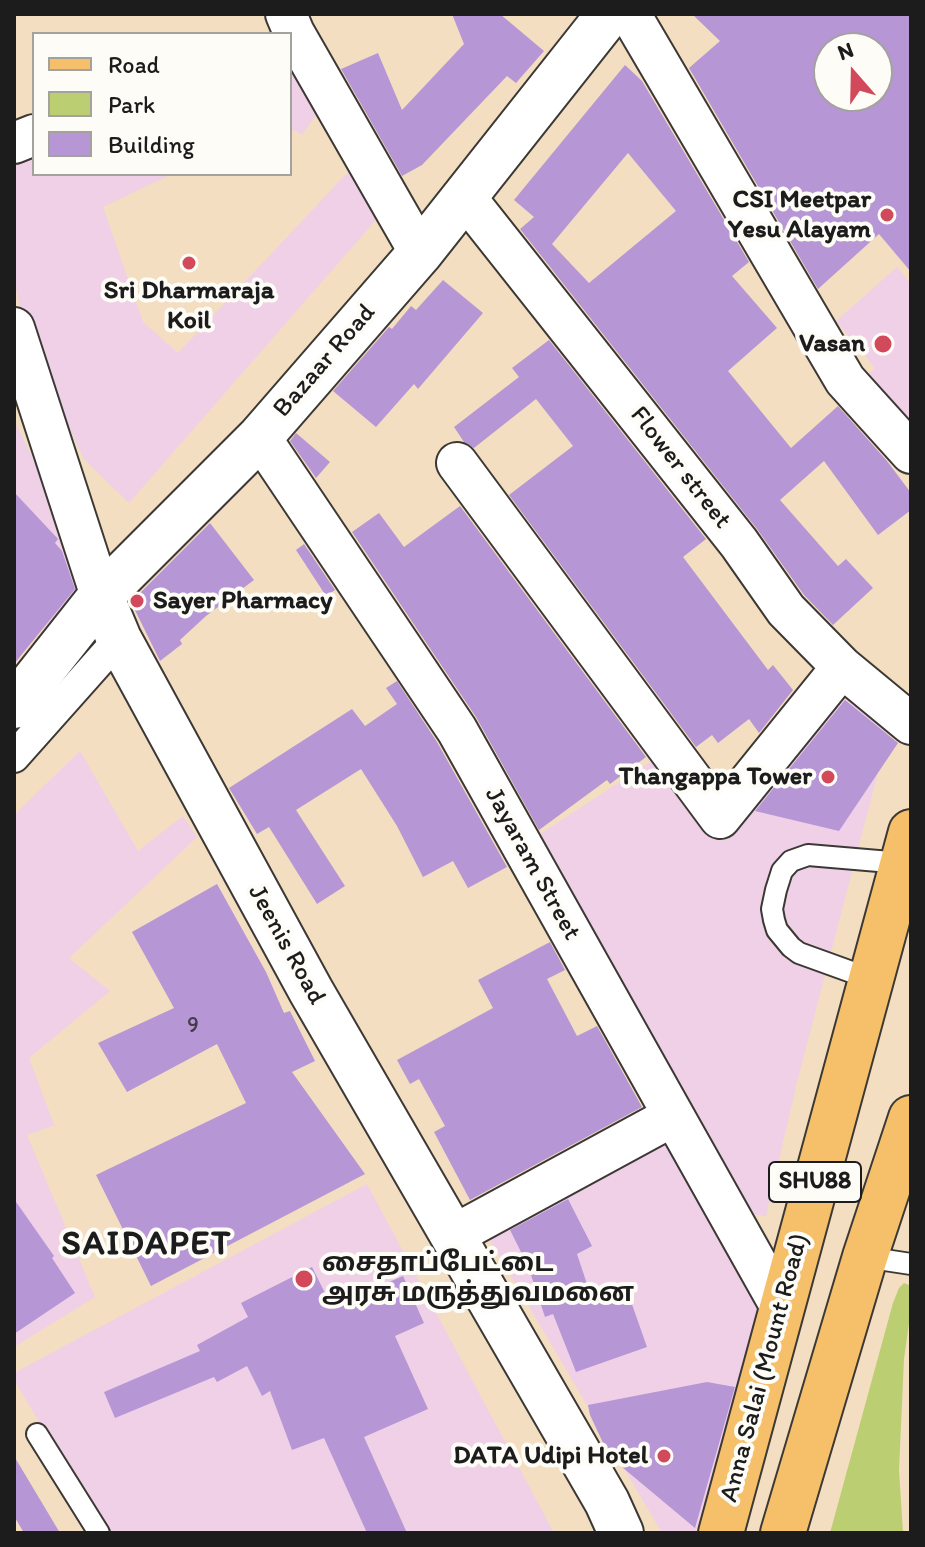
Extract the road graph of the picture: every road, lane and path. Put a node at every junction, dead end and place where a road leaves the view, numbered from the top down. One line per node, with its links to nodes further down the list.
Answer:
1 (609, 14): 4 (street, Bazaar Road)
2 (630, 14): 8 (street)
3 (290, 27): 5 (street)
4 (465, 197): 5 (street, Bazaar Road); 12 (street, Flower street)
5 (420, 253): 7 (street, Bazaar Road)
6 (14, 328): 10 (street, Jeenis Road)
7 (260, 437): 10 (street, Bazaar Road); 18 (street, Jayaram Street)
8 (911, 453)
9 (457, 463): 12 (street)
10 (101, 596): 11 (street, Jeenis Road); 13 (street, Bazaar Road)
11 (119, 639): 15 (street); 20 (street, Jeenis Road)
12 (842, 667): 14 (street, Flower street)
13 (18, 694)
14 (911, 724)
15 (14, 757)
16 (907, 848): 17 (main road, Anna Salai (Mount Road) / SHU88); 17 (lane)
17 (871, 979): 23 (main road, Anna Salai (Mount Road) / SHU88)
18 (673, 1116): 20 (street); 23 (street, Jayaram Street)
19 (911, 1118): 21 (main road, SHU88)
20 (452, 1236): 26 (street, Jeenis Road)
21 (865, 1257): 22 (lane); 28 (main road, SHU88)
22 (911, 1264)
23 (781, 1307): 27 (main road, Anna Salai (Mount Road) / SHU88)
24 (37, 1434): 25 (lane)
25 (99, 1533)
26 (621, 1533)
27 (721, 1533)
28 (783, 1533)

